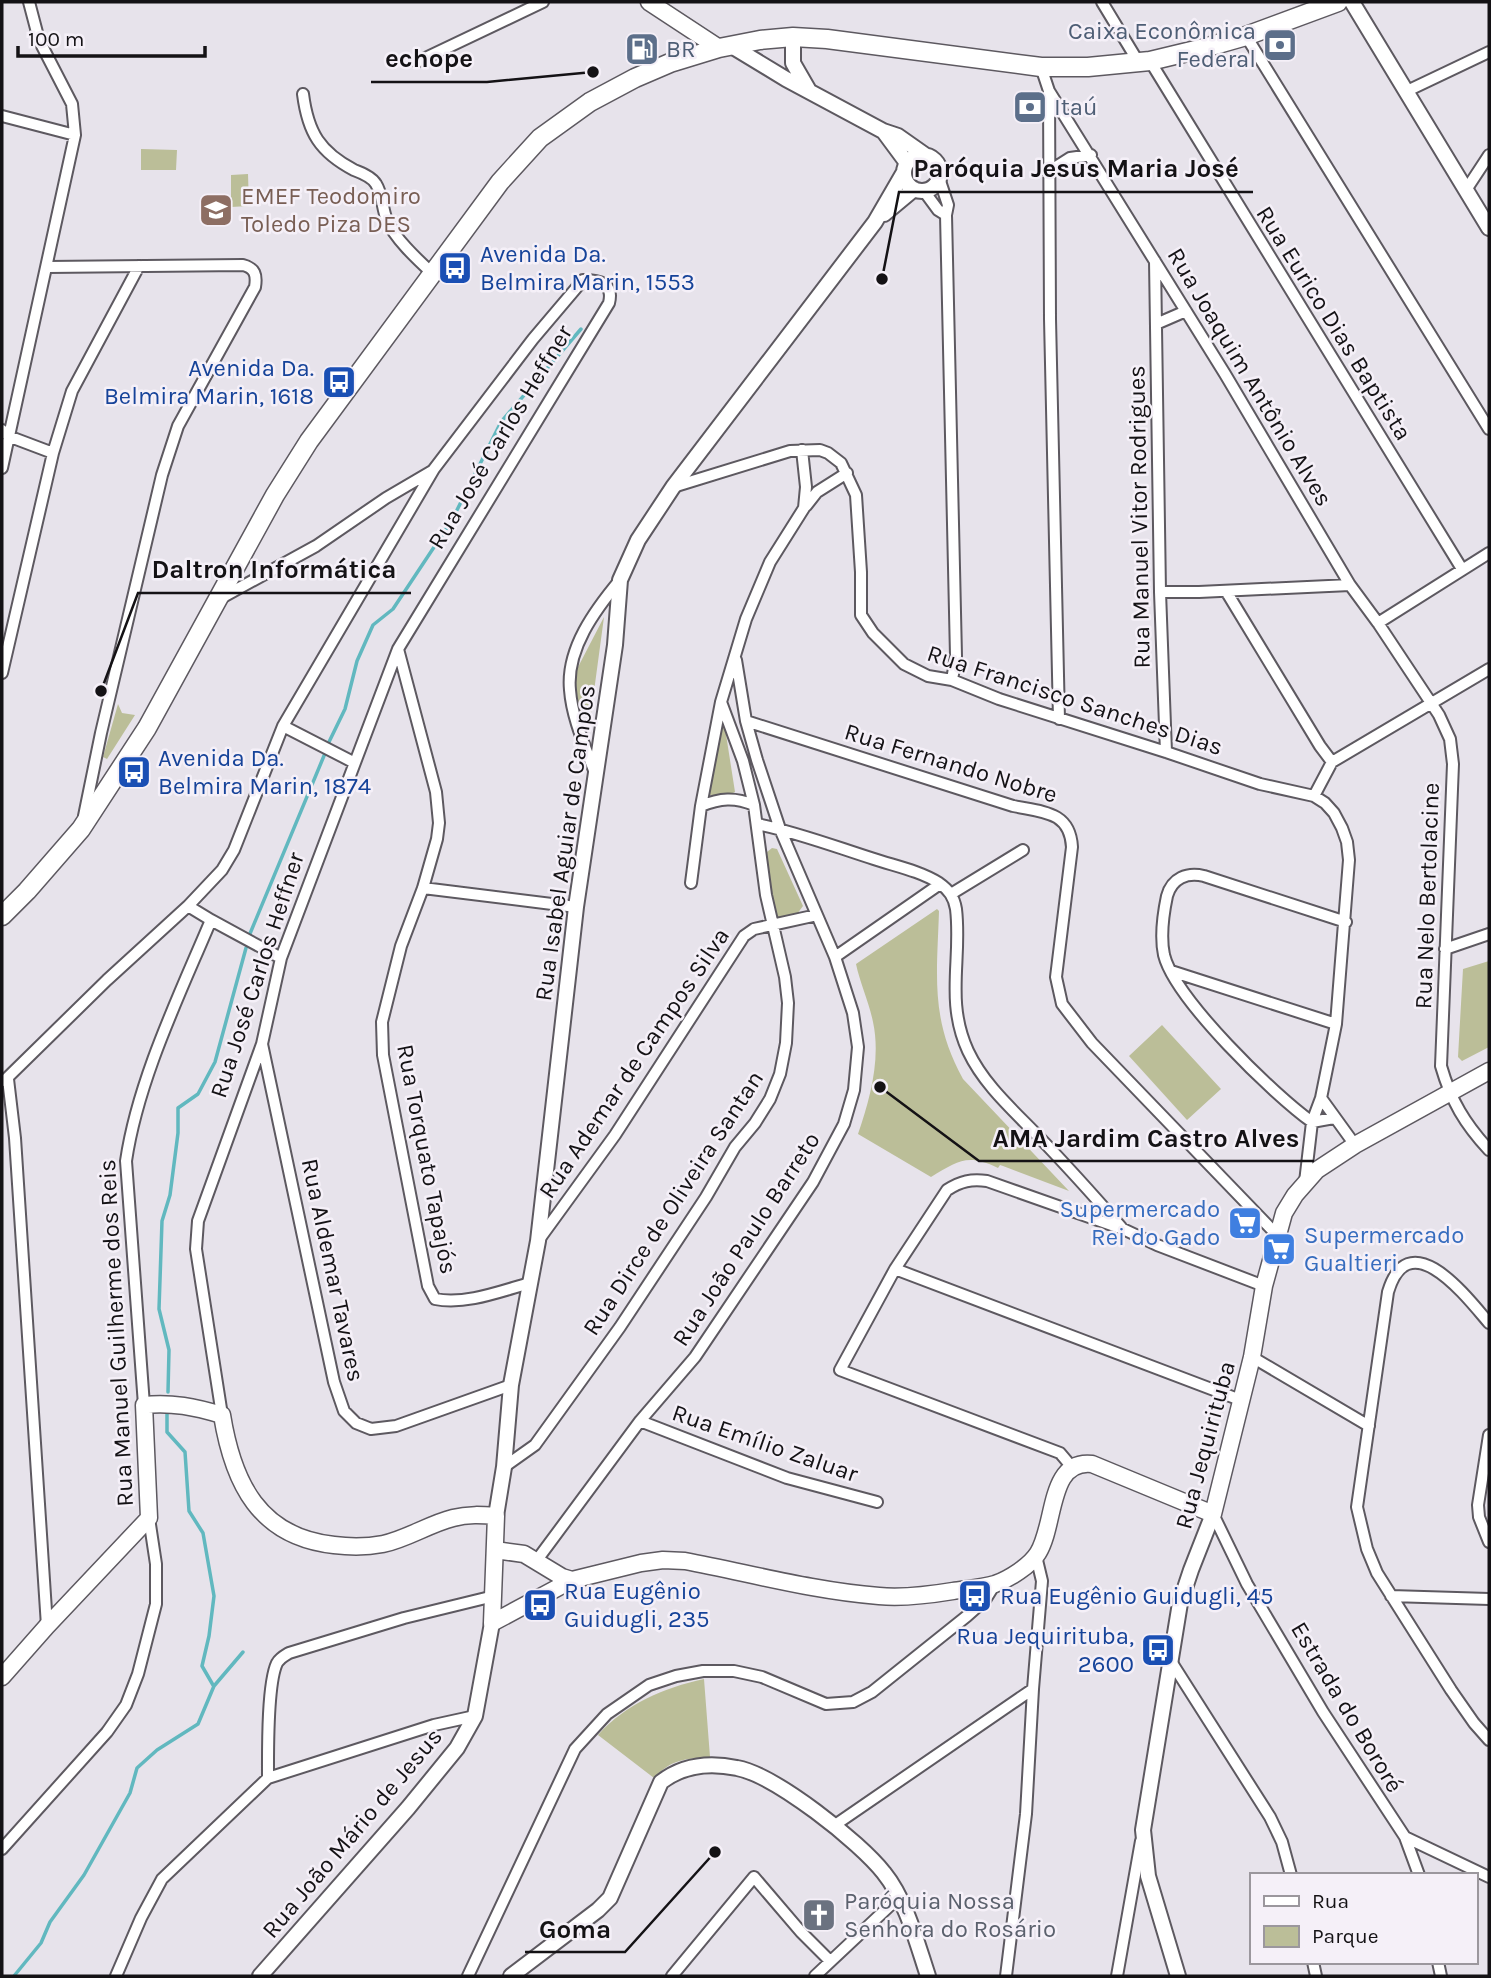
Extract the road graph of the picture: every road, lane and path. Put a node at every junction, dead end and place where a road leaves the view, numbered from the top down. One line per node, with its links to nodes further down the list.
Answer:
1 (29, 2): 20 (street)
2 (543, 2): 11 (street)
3 (649, 2): 9 (main road)
4 (1102, 2): 12 (street, Rua Eurico Dias Baptista)
5 (1338, 2): 7 (main road)
6 (1352, 2): 16 (street)
7 (1246, 36): 12 (main road); 38 (street)
8 (793, 37): 9 (main road); 13 (main road); 14 (street)
9 (725, 46): 14 (street); 35 (main road)
10 (1489, 52): 16 (street)
11 (417, 62)
12 (1145, 62): 13 (main road); 48 (street, Rua Eurico Dias Baptista)
13 (1041, 67): 15 (street, Rua Joaquim Antônio Alves)
14 (809, 90): 19 (street)
15 (1049, 91): 22 (street, Rua Joaquim Antônio Alves); 25 (street)
16 (1407, 92): 28 (street)
17 (303, 94): 35 (street)
18 (2, 116): 20 (street)
19 (883, 131): 21 (street); 24 (street)
20 (75, 135): 34 (street)
21 (925, 155): 24 (street); 26 (street)
22 (1091, 155): 25 (street); 32 (street, Rua Joaquim Antônio Alves)
23 (1489, 155): 28 (street)
24 (906, 168): 27 (street); 30 (street, Rua Isabel Aguiar de Campos)
25 (1048, 172): 62 (street)
26 (939, 178): 27 (street); 29 (street)
27 (919, 190): 29 (street); 30 (street, Rua Isabel Aguiar de Campos)
28 (1466, 190): 31 (street)
29 (946, 215): 59 (street)
30 (875, 222): 45 (street, Rua Isabel Aguiar de Campos)
31 (1489, 228)
32 (1155, 259): 36 (street, Rua Joaquim Antônio Alves); 37 (street, Rua Manuel Vitor Rodrigues)
33 (139, 266): 34 (street); 41 (street); 73 (street)
34 (48, 267): 39 (street)
35 (432, 273): 53 (main road)
36 (1186, 311): 37 (street); 50 (street, Rua Joaquim Antônio Alves)
37 (1156, 324): 52 (street, Rua Manuel Vitor Rodrigues)
38 (1489, 429)
39 (5, 433): 41 (street); 42 (street)
40 (802, 450): 44 (street); 45 (street); 46 (street)
41 (53, 453): 58 (street)
42 (2, 468)
43 (434, 469): 53 (street); 55 (street, Rua José Carlos Heffner); 64 (street)
44 (847, 473): 46 (street); 59 (street, Rua Francisco Sanches Dias)
45 (673, 487): 49 (street, Rua Isabel Aguiar de Campos)
46 (804, 508): 56 (street)
47 (1489, 553): 48 (street)
48 (1462, 569): 54 (street)
49 (620, 580): 68 (street, Rua Isabel Aguiar de Campos); 68 (street)
50 (1350, 585): 51 (street); 54 (street, Rua Joaquim Antônio Alves)
51 (1226, 591): 52 (street); 67 (street)
52 (1160, 592): 65 (street, Rua Manuel Vitor Rodrigues)
53 (219, 599): 73 (main road)
54 (1378, 623): 61 (street, Rua Joaquim Antônio Alves)
55 (398, 649): 66 (street, Rua José Carlos Heffner); 78 (street, Rua Torquato Tapajós)
56 (736, 660): 60 (street); 63 (street, Rua João Paulo Barreto)
57 (1489, 669): 61 (street)
58 (2, 673)
59 (952, 680): 62 (street, Rua Francisco Sanches Dias)
60 (722, 702): 70 (street); 71 (street)
61 (1432, 703): 67 (street); 88 (street, Rua Nelo Bertolacine)
62 (1059, 719): 65 (street, Rua Francisco Sanches Dias)
63 (746, 721): 74 (street, Rua João Paulo Barreto); 104 (street, Rua Fernando Nobre)
64 (283, 726): 66 (street); 80 (street)
65 (1167, 752): 69 (street, Rua Francisco Sanches Dias)
66 (354, 762): 90 (street, Rua José Carlos Heffner)
67 (1332, 762): 69 (street)
68 (595, 773): 81 (street, Rua Isabel Aguiar de Campos)
69 (1314, 796): 85 (street)
70 (754, 805): 71 (street); 72 (street)
71 (701, 806): 76 (street)
72 (757, 824): 74 (street); 86 (street)
73 (81, 829): 83 (main road)
74 (780, 829): 77 (street); 82 (street, Rua João Paulo Barreto)
75 (1023, 850): 79 (street)
76 (691, 883)
77 (940, 884): 79 (street); 89 (street)
78 (423, 888): 81 (street); 107 (street, Rua Torquato Tapajós)
79 (951, 894): 103 (street)
80 (188, 906): 84 (street); 95 (street)
81 (576, 907): 105 (street, Rua Isabel Aguiar de Campos)
82 (817, 915): 86 (street, Rua Ademar de Campos Silva); 89 (street, Rua João Paulo Barreto)
83 (2, 916)
84 (211, 920): 90 (street); 113 (street, Rua Manuel Guilherme dos Reis)
85 (1346, 922): 91 (street); 92 (street)
86 (773, 926): 105 (street, Rua Ademar de Campos Silva); 119 (street, Rua Dirce de Oliveira Santan)
87 (1489, 934): 88 (street)
88 (1445, 949): 96 (street, Rua Nelo Bertolacine)
89 (835, 957): 115 (street, Rua João Paulo Barreto)
90 (281, 958): 93 (street, Rua José Carlos Heffner)
91 (1171, 971): 92 (street); 99 (street)
92 (1336, 1024): 97 (street)
93 (262, 1044): 111 (street, Rua Aldemar Tavares); 114 (street, Rua José Carlos Heffner)
94 (1489, 1071): 96 (main road, Rua Jequirituba)
95 (5, 1081): 134 (street)
96 (1449, 1093): 100 (main road, Rua Jequirituba); 101 (street, Rua Nelo Bertolacine)
97 (1321, 1098): 98 (street); 99 (street)
98 (1334, 1118): 99 (street); 100 (street)
99 (1312, 1122): 102 (street)
100 (1354, 1145): 102 (main road, Rua Jequirituba)
101 (1489, 1150)
102 (1305, 1182): 104 (main road, Rua Jequirituba)
103 (1123, 1229): 106 (street); 108 (street)
104 (1276, 1235): 108 (main road, Rua Jequirituba)
105 (538, 1241): 107 (street, Rua Isabel Aguiar de Campos)
106 (895, 1269): 112 (street); 118 (street)
107 (530, 1283): 111 (street, Rua Isabel Aguiar de Campos)
108 (1264, 1286): 110 (main road, Rua Jequirituba)
109 (1489, 1322): 116 (street)
110 (1252, 1357): 112 (main road, Rua Jequirituba); 116 (street)
111 (511, 1385): 119 (street, Rua Isabel Aguiar de Campos)
112 (1243, 1401): 121 (main road, Rua Jequirituba)
113 (144, 1405): 114 (main road); 123 (main road, Rua Manuel Guilherme dos Reis)
114 (222, 1415): 122 (main road, Rua José Carlos Heffner)
115 (640, 1421): 120 (street, Rua Emílio Zaluar); 127 (street, Rua João Paulo Barreto)
116 (1368, 1426): 131 (street)
117 (1489, 1435): 124 (street)
118 (1072, 1466): 121 (main road); 126 (main road)
119 (504, 1467): 122 (street, Rua Isabel Aguiar de Campos)
120 (877, 1502)
121 (1213, 1514): 135 (street, Rua Jequirituba); 143 (street, Estrada do Bororé)
122 (496, 1516): 125 (main road, Rua Isabel Aguiar de Campos)
123 (149, 1518): 134 (main road); 144 (street, Rua Manuel Guilherme dos Reis)
124 (1489, 1542)
125 (495, 1550): 127 (main road); 130 (main road, Rua João Mário de Jesus)
126 (1036, 1556): 129 (main road); 137 (street)
127 (537, 1560): 128 (main road)
128 (572, 1580): 129 (main road); 133 (main road)
129 (995, 1584): 153 (street)
130 (495, 1596): 133 (main road, Rua João Mário de Jesus); 140 (street)
131 (1391, 1596): 132 (street); 139 (street)
132 (1489, 1599)
133 (492, 1623): 138 (street, Rua João Mário de Jesus)
134 (47, 1626): 136 (main road)
135 (1172, 1663): 142 (street, Rua Jequirituba); 145 (street)
136 (2, 1677)
137 (1033, 1689): 141 (street); 157 (street)
138 (475, 1716): 140 (street); 152 (street, Rua João Mário de Jesus)
139 (1489, 1740)
140 (268, 1778): 151 (street)
141 (835, 1825): 148 (street); 154 (street)
142 (1143, 1830): 158 (street); 159 (street, Rua Jequirituba)
143 (1405, 1837): 146 (street); 147 (street, Estrada do Bororé)
144 (2, 1849)
145 (1290, 1873)
146 (1418, 1873)
147 (1489, 1877)
148 (898, 1898): 149 (street); 156 (street)
149 (830, 1961): 150 (street); 155 (street)
150 (819, 1975)
151 (116, 1976)
152 (260, 1976)
153 (468, 1976)
154 (511, 1976)
155 (673, 1976)
156 (928, 1976)
157 (1006, 1976)
158 (1117, 1976)
159 (1178, 1976)

